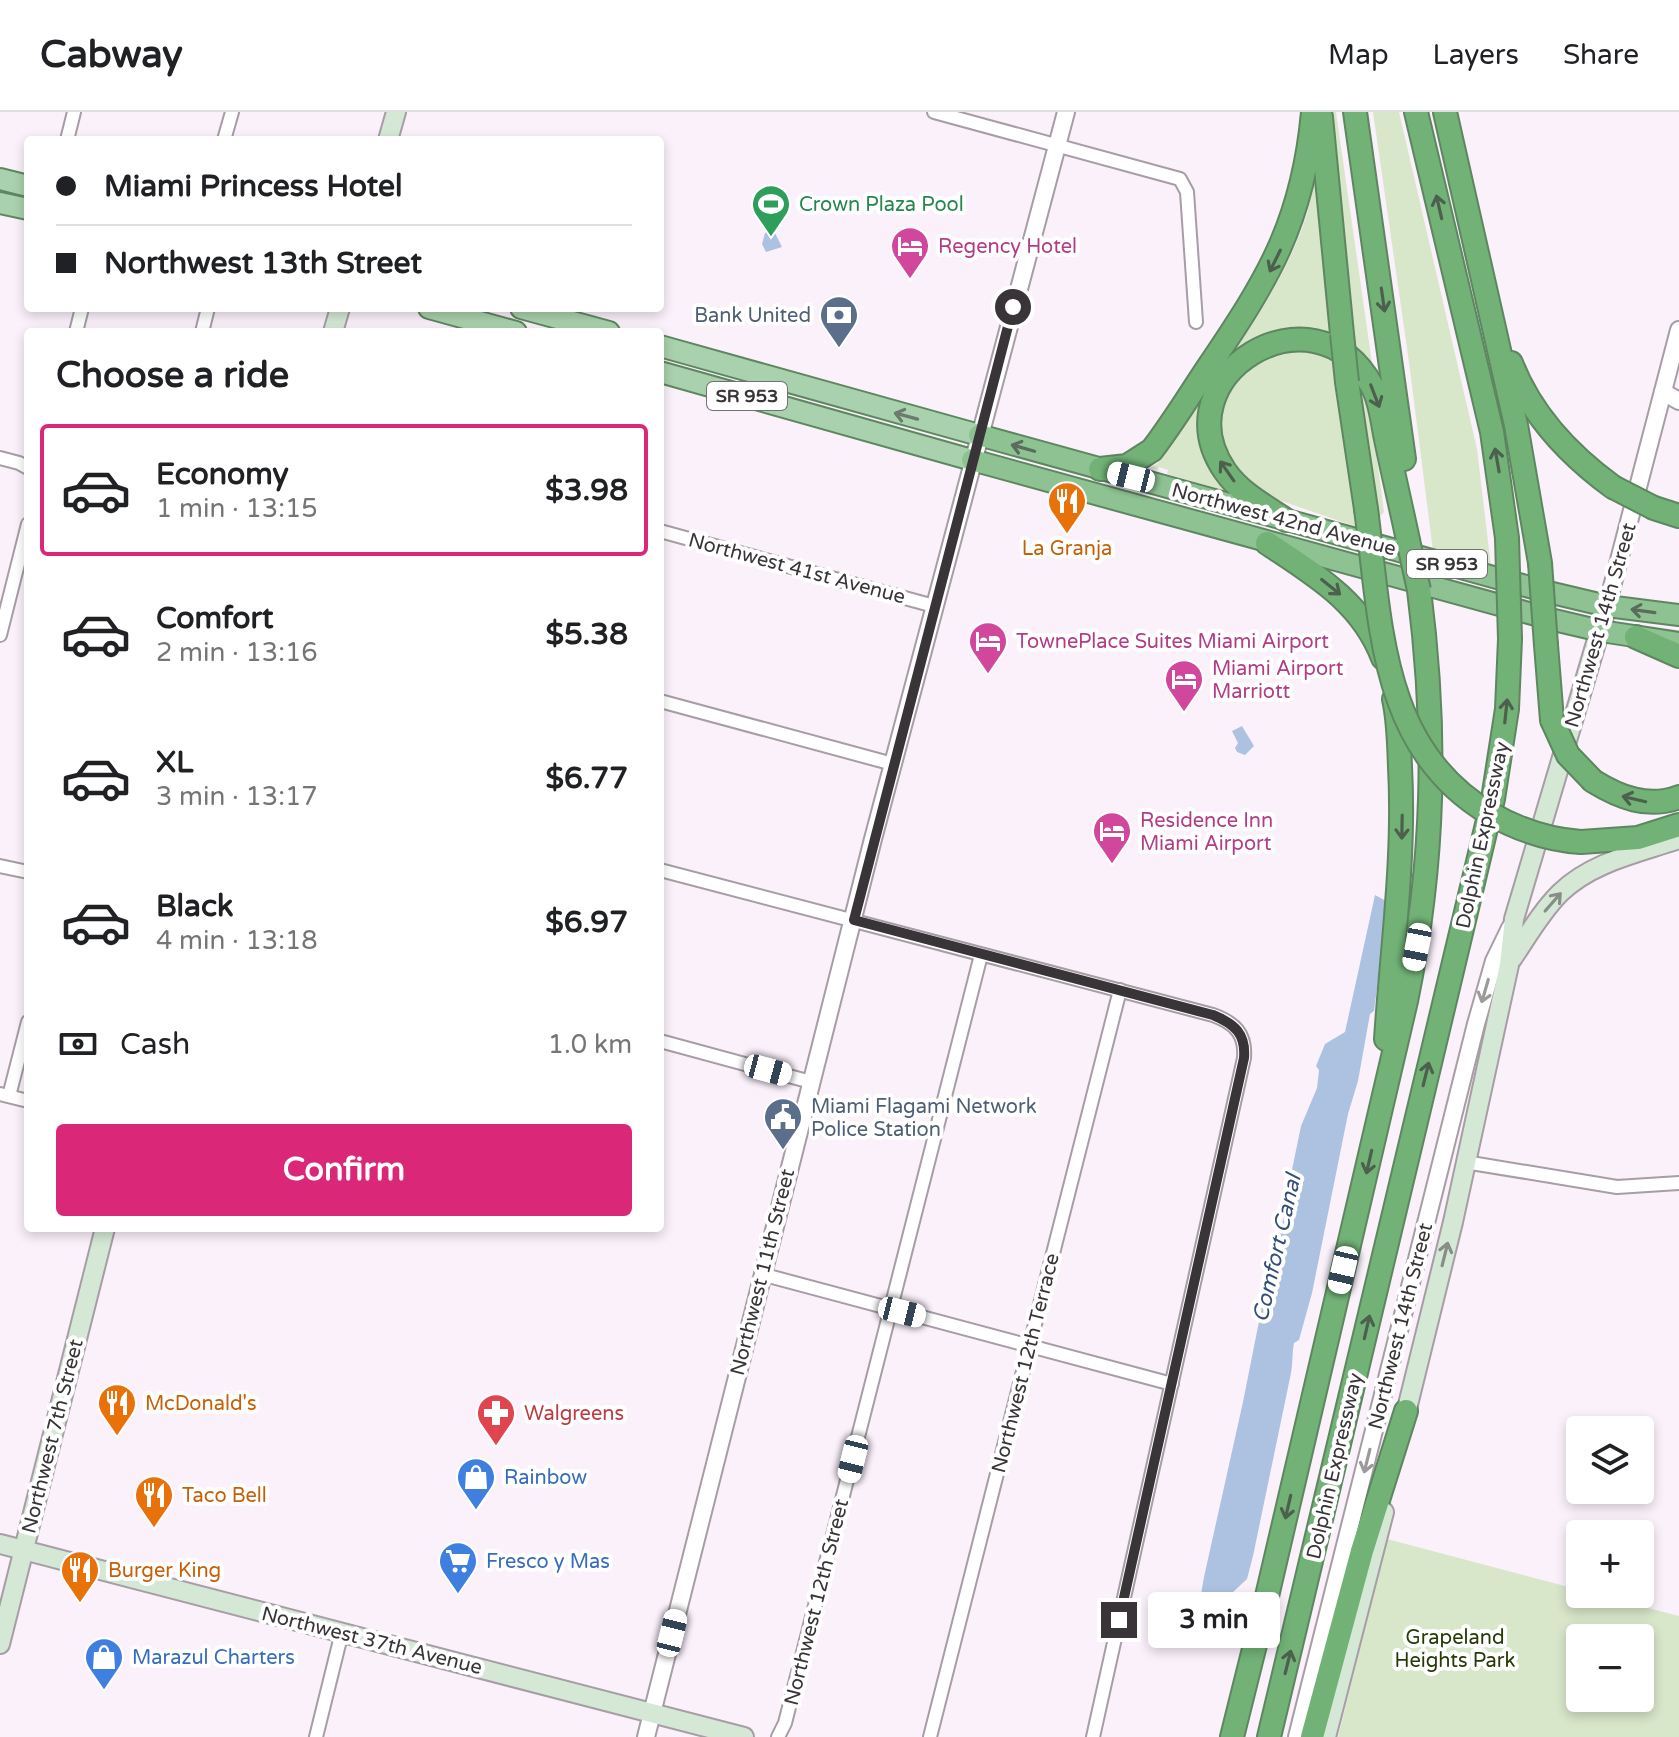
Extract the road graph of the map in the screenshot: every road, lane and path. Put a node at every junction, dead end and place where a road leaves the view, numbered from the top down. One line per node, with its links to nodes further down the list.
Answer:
1 (74, 112): 11 (street)
2 (232, 112): 12 (street)
3 (396, 112): 13 (main road)
4 (934, 112): 14 (street)
5 (1066, 112): 14 (street, Northwest 11th Street)
6 (1313, 112): 37 (highway, one-way to 37)
7 (1320, 112): 55 (highway, bridge)
8 (1355, 112): 42 (highway, one-way to 42)
9 (1416, 112): 91 (highway, Dolphin Expressway, one-way to 9, bridge)
10 (1445, 112): 20 (highway)
11 (68, 136)
12 (225, 136)
13 (389, 136)
14 (1057, 145): 23 (street); 33 (street, Northwest 11th Street)
15 (0, 179): 16 (main road)
16 (24, 185)
17 (24, 202): 18 (main road)
18 (2, 203): 19 (main road)
19 (24, 208)
20 (1491, 310): 38 (highway, bridge); 54 (highway, one-way to 20, bridge)
21 (444, 312): 24 (main road)
22 (536, 312): 25 (main road)
23 (1196, 322)
24 (502, 328)
25 (594, 328)
26 (1679, 330): 31 (street, Northwest 14th Street)
27 (664, 350): 28 (main road, Northwest 42nd Avenue / SR 953)
28 (702, 358): 29 (main road); 33 (main road, Northwest 42nd Avenue / SR 953, one-way to 28)
29 (664, 368)
30 (664, 372): 35 (main road, Northwest 42nd Avenue / SR 953)
31 (1663, 392): 32 (street); 45 (street, Northwest 14th Street)
32 (1679, 401)
33 (979, 435): 35 (street, Northwest 11th Street); 37 (highway, Northwest 42nd Avenue / SR 953, one-way to 33)
34 (0, 458): 36 (street)
35 (972, 460): 43 (highway, Northwest 42nd Avenue / SR 953); 44 (street, Northwest 11th Street)
36 (24, 464)
37 (1100, 469): 39 (highway, Northwest 42nd Avenue / SR 953)
38 (1679, 516)
39 (1286, 520): 42 (highway, one-way to 42); 45 (highway, Northwest 42nd Avenue / SR 953)
40 (664, 532): 44 (street, Northwest 41st Avenue)
41 (24, 540): 48 (street)
42 (1411, 541): 70 (highway, Dolphin Expressway, bridge)
43 (1267, 543): 47 (highway, Northwest 42nd Avenue / SR 953); 70 (highway, one-way to 70)
44 (934, 606): 53 (street, Northwest 11th Street)
45 (1607, 606): 46 (highway, Northwest 42nd Avenue / SR 953, one-way to 45); 47 (main road, Northwest 14th Street)
46 (1679, 615)
47 (1601, 631): 49 (highway, Northwest 42nd Avenue / SR 953); 60 (main road, Northwest 14th Street)
48 (0, 635)
49 (1636, 637): 50 (highway, Northwest 42nd Avenue / SR 953); 51 (highway)
50 (1679, 643)
51 (1679, 656)
52 (664, 702): 53 (street)
53 (893, 764): 61 (street, Northwest 11th Street)
54 (1679, 797)
55 (1679, 825)
56 (1679, 839): 63 (main road, one-way to 56)
57 (0, 866): 58 (street)
58 (24, 871)
59 (664, 871): 61 (street)
60 (1514, 919): 63 (main road, Northwest 14th Street); 92 (street, Northwest 14th Street, one-way to 92)
61 (854, 920): 62 (street); 67 (street, Northwest 11th Street)
62 (981, 955): 64 (street); 75 (street, Northwest 12th Street)
63 (1509, 965): 71 (main road, Northwest 14th Street)
64 (1120, 990): 76 (street, Northwest 12th Terrace); 77 (street)
65 (24, 1034): 68 (street)
66 (664, 1042): 67 (street)
67 (811, 1082): 74 (street, Northwest 11th Street)
68 (4, 1095): 69 (street)
69 (24, 1100)
70 (1380, 1111): 90 (highway, Dolphin Expressway, one-way to 90)
71 (1465, 1162): 72 (street); 78 (main road, Northwest 14th Street, one-way to 71)
72 (1679, 1183)
73 (104, 1232): 80 (main road, Northwest 7th Street)
74 (761, 1274): 75 (street); 83 (street, Northwest 11th Street)
75 (891, 1309): 76 (street); 87 (street, Northwest 12th Street)
76 (1030, 1345): 77 (street); 88 (street, Northwest 12th Terrace)
77 (1172, 1384): 89 (street)
78 (1406, 1411): 93 (highway); 94 (main road, Northwest 14th Street)
79 (0, 1544): 80 (main road, Northwest 37th Avenue)
80 (23, 1550): 81 (main road, Northwest 37th Avenue); 82 (main road, Northwest 7th Street)
81 (342, 1632): 83 (main road, Northwest 37th Avenue); 84 (street)
82 (0, 1644)
83 (652, 1712): 85 (street, Northwest 11th Street); 86 (main road, Northwest 37th Avenue)
84 (316, 1737)
85 (646, 1737)
86 (744, 1737)
87 (778, 1737)
88 (930, 1737)
89 (1093, 1737)
90 (1232, 1737)
91 (1269, 1737)
92 (1297, 1737)
93 (1312, 1737)
94 (1326, 1737)

